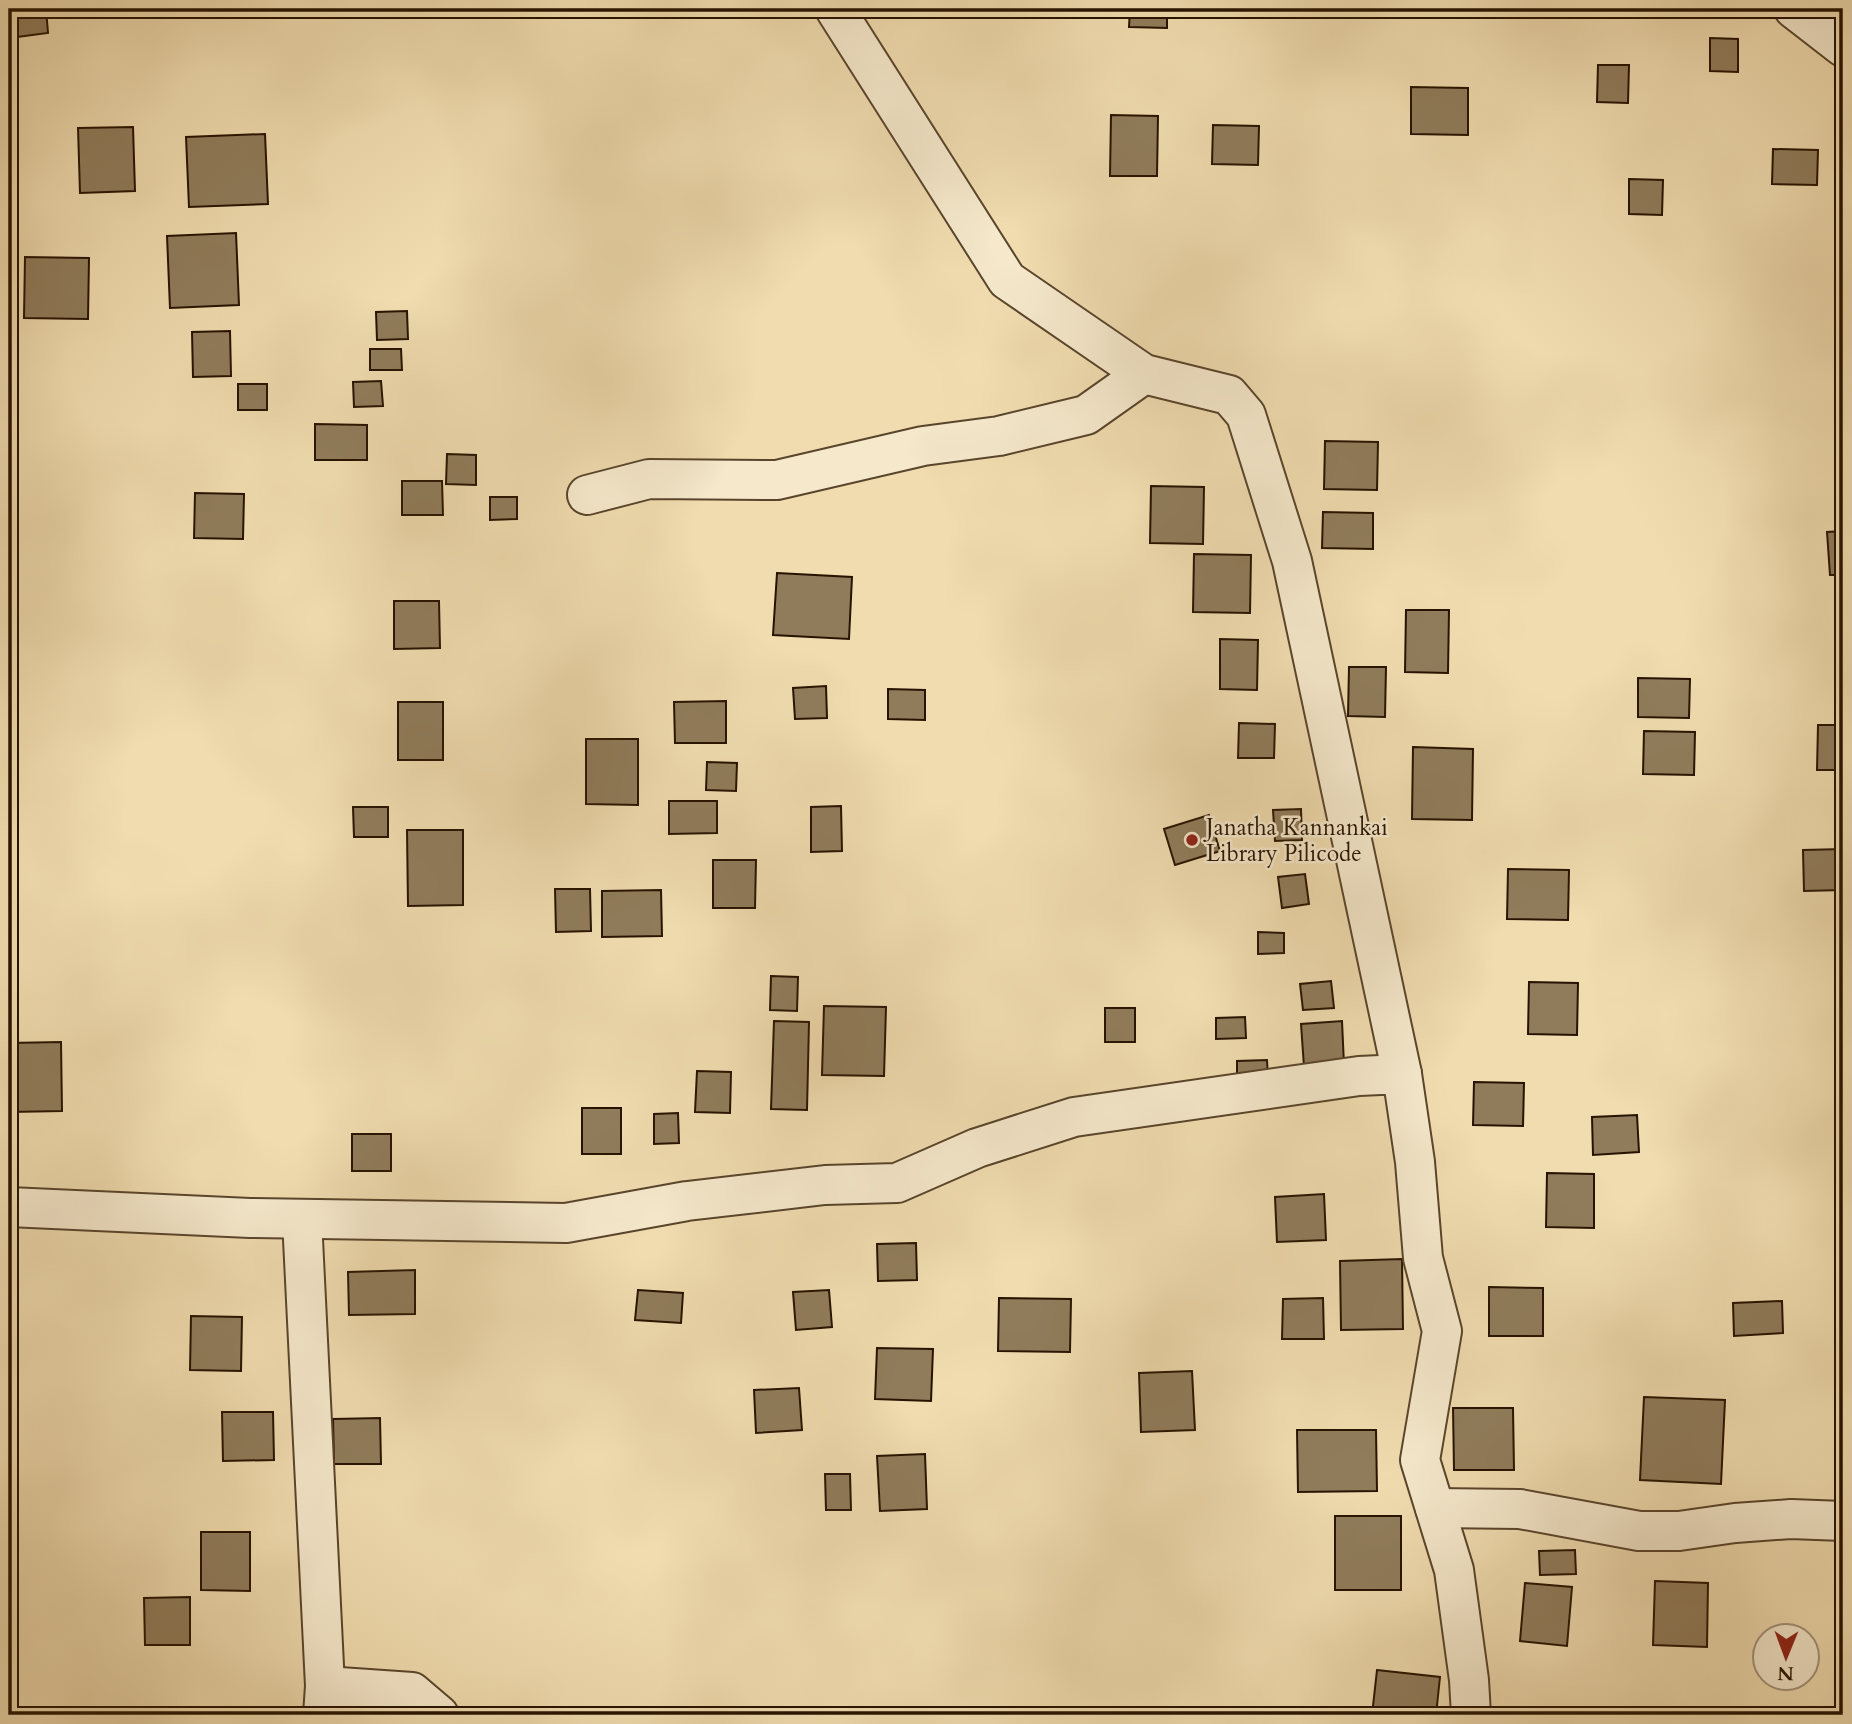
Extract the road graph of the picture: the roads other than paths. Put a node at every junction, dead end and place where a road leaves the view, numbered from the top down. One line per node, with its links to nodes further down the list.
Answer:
1 (835, 9): 4 (street)
2 (1794, 9): 3 (street)
3 (1843, 47)
4 (1144, 374): 5 (street); 6 (street)
5 (587, 495)
6 (1402, 1074): 8 (street); 9 (street)
7 (9, 1207): 8 (street)
8 (302, 1219): 11 (street)
9 (1435, 1508): 10 (street); 13 (street)
10 (1843, 1521)
11 (324, 1701): 12 (street)
12 (439, 1715)
13 (1471, 1715)

